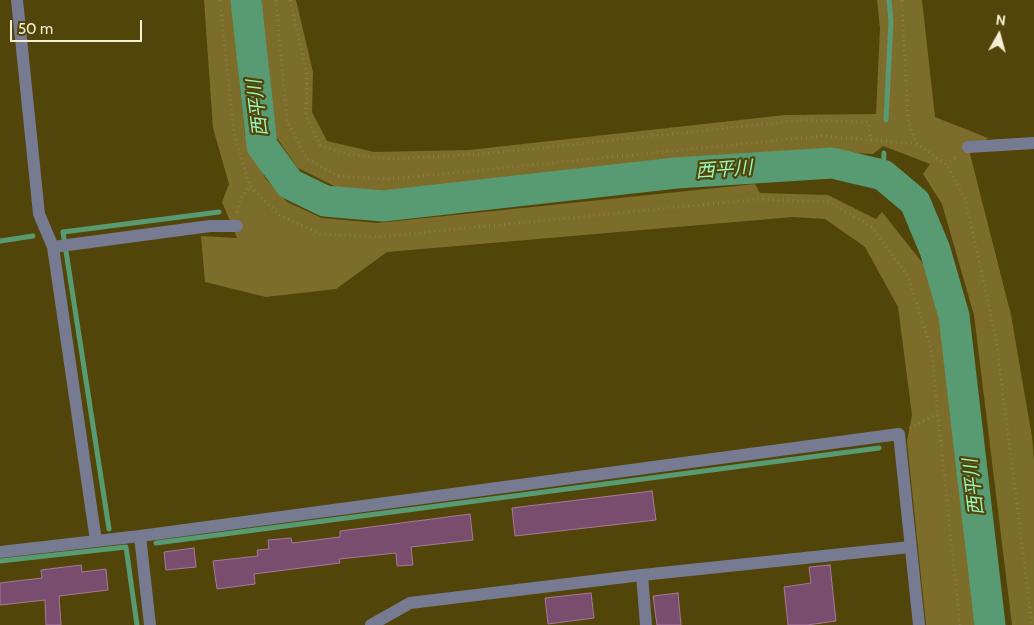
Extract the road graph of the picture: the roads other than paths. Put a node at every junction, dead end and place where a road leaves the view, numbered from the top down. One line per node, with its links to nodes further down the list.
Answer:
1 (17, 0): 5 (street)
2 (1034, 142): 3 (street)
3 (968, 147)
4 (237, 226): 5 (street)
5 (53, 247): 7 (street)
6 (140, 536): 7 (street); 8 (street); 11 (street)
7 (96, 541): 9 (street)
8 (910, 547): 10 (street); 14 (street)
9 (0, 552)
10 (642, 576): 12 (street); 13 (street)
11 (150, 625)
12 (371, 625)
13 (646, 625)
14 (919, 625)

